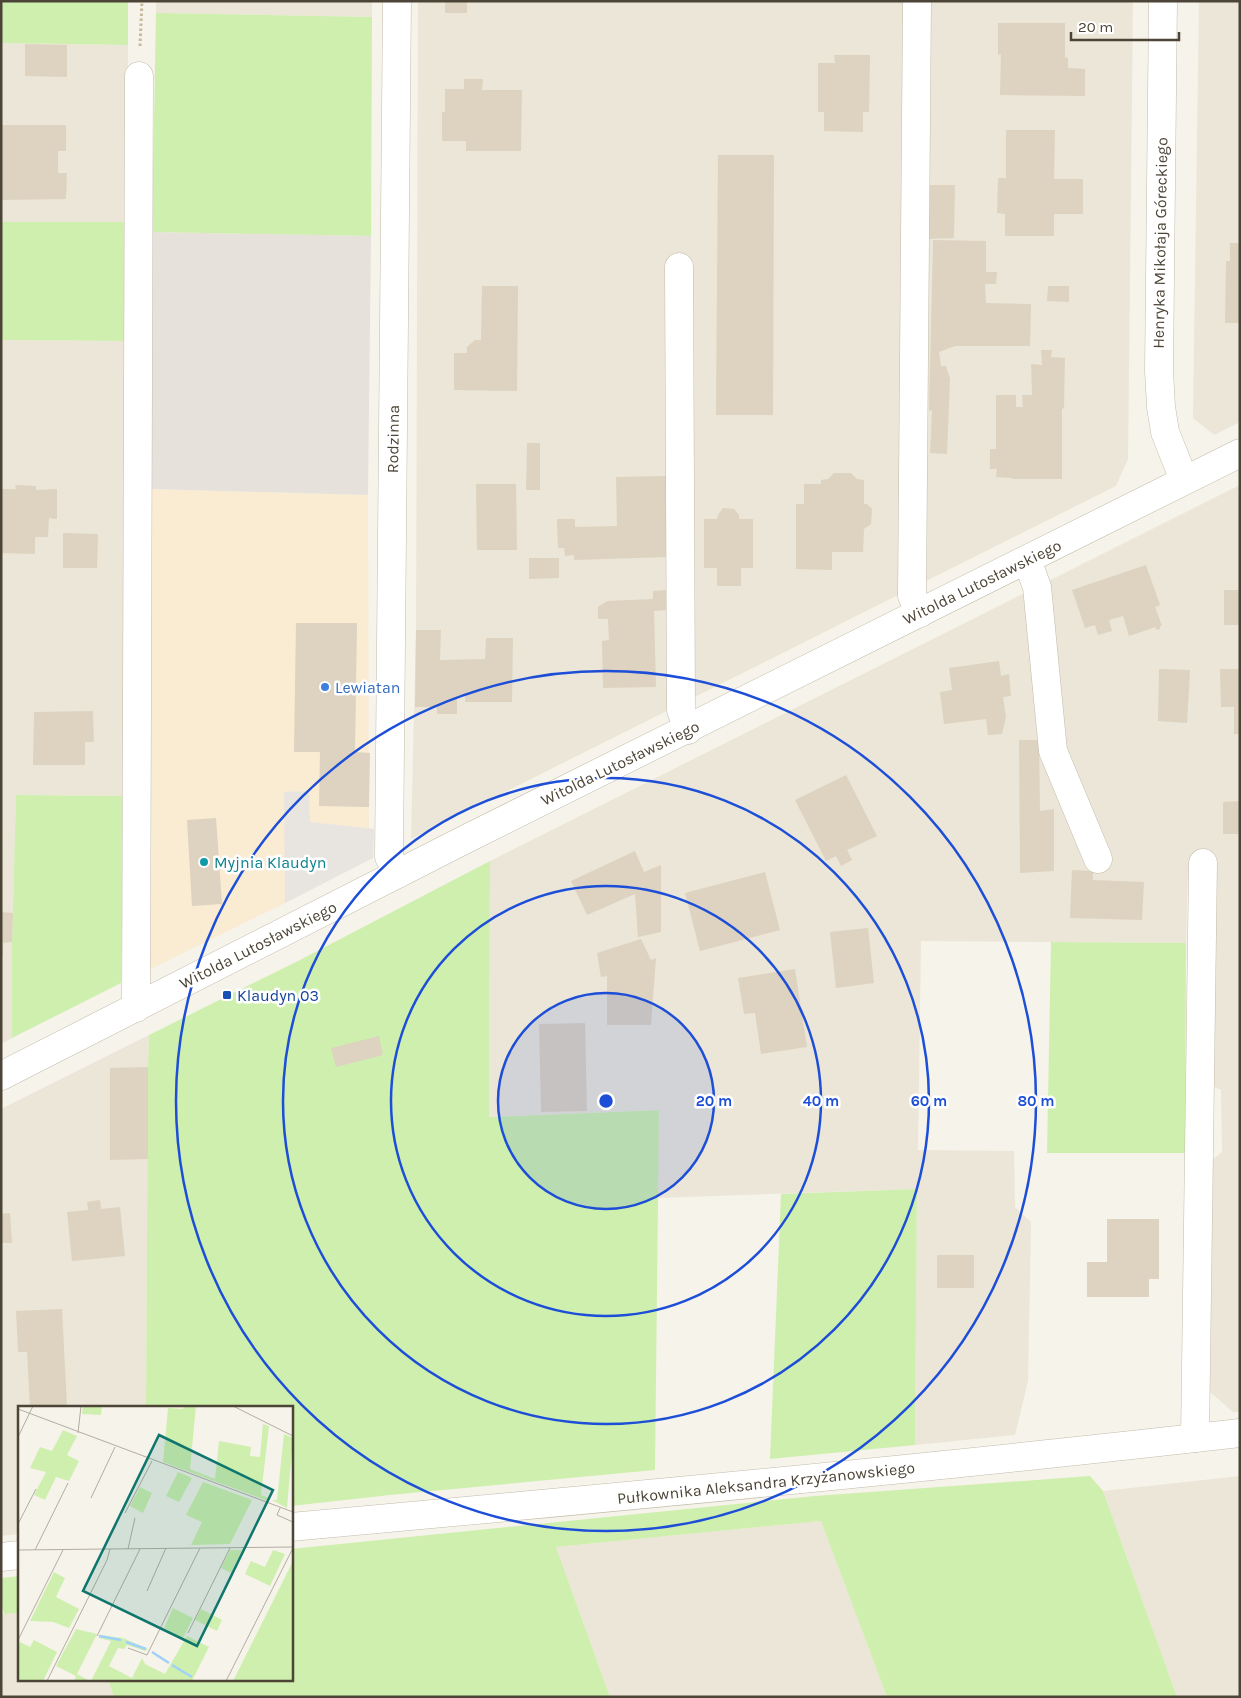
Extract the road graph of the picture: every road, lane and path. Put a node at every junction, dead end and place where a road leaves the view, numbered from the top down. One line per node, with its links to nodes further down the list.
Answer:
1 (142, 1): 5 (path)
2 (397, 1): 14 (street, Rodzinna)
3 (917, 1): 10 (street)
4 (1164, 1): 8 (street, Henryka Mikołaja Góreckiego)
5 (139, 76): 15 (street)
6 (679, 267): 11 (street)
7 (1240, 453): 8 (street, Witolda Lutosławskiego)
8 (1184, 480): 9 (street, Witolda Lutosławskiego)
9 (1027, 560): 10 (street, Witolda Lutosławskiego); 12 (street)
10 (920, 613): 11 (street, Witolda Lutosławskiego)
11 (688, 730): 14 (street, Witolda Lutosławskiego)
12 (1098, 859)
13 (1203, 863): 18 (street)
14 (398, 874): 15 (street, Witolda Lutosławskiego)
15 (136, 1008): 16 (street, Witolda Lutosławskiego)
16 (1, 1076)
17 (1240, 1433): 18 (street, Pułkownika Aleksandra Krzyżanowskiego)
18 (1195, 1438): 19 (street, Pułkownika Aleksandra Krzyżanowskiego)
19 (292, 1527)
20 (18, 1555): 21 (street)
21 (1, 1557)

